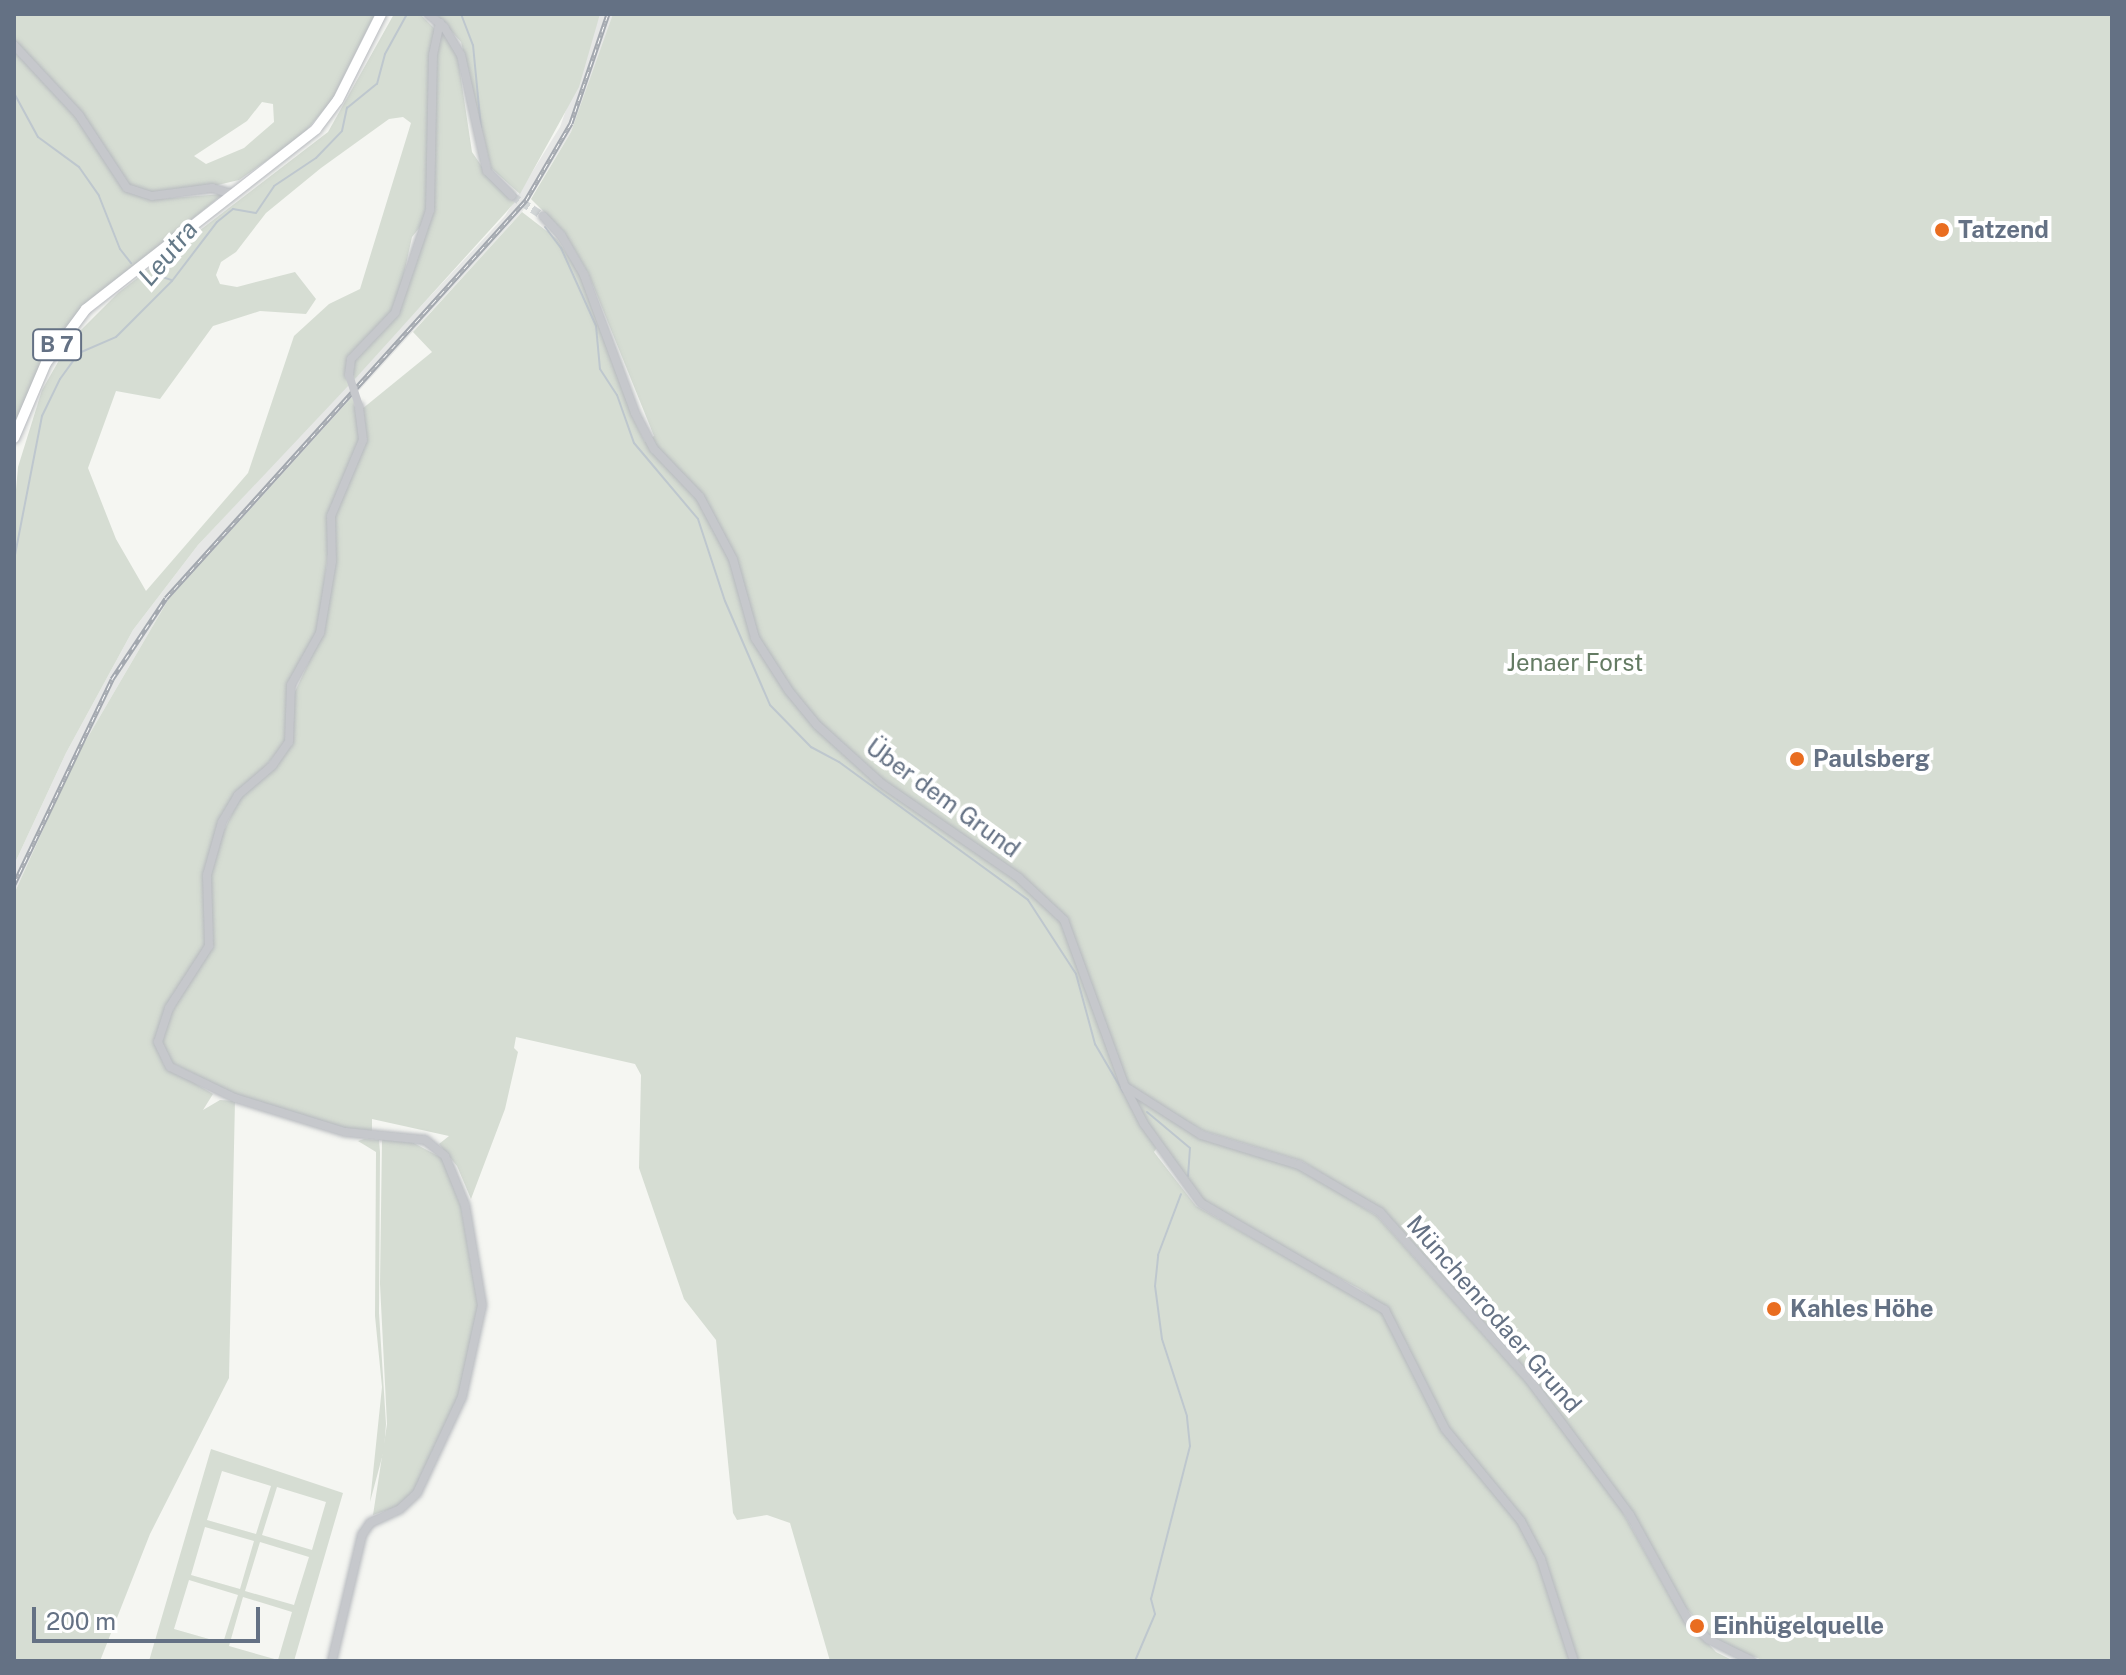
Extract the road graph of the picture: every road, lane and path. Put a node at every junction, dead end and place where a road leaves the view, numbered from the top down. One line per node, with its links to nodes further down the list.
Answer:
1 (381, 14): 5 (main road, B 7)
2 (428, 14): 3 (street)
3 (440, 23): 6 (street); 10 (street, bridge)
4 (14, 45): 5 (street)
5 (232, 194): 8 (main road, B 7)
6 (512, 196)
7 (543, 216): 9 (street, Über dem Grund)
8 (14, 438)
9 (1125, 1087): 11 (street, Über dem Grund); 12 (street, Münchenrodaer Grund)
10 (332, 1661)
11 (1574, 1661)
12 (1752, 1661)

